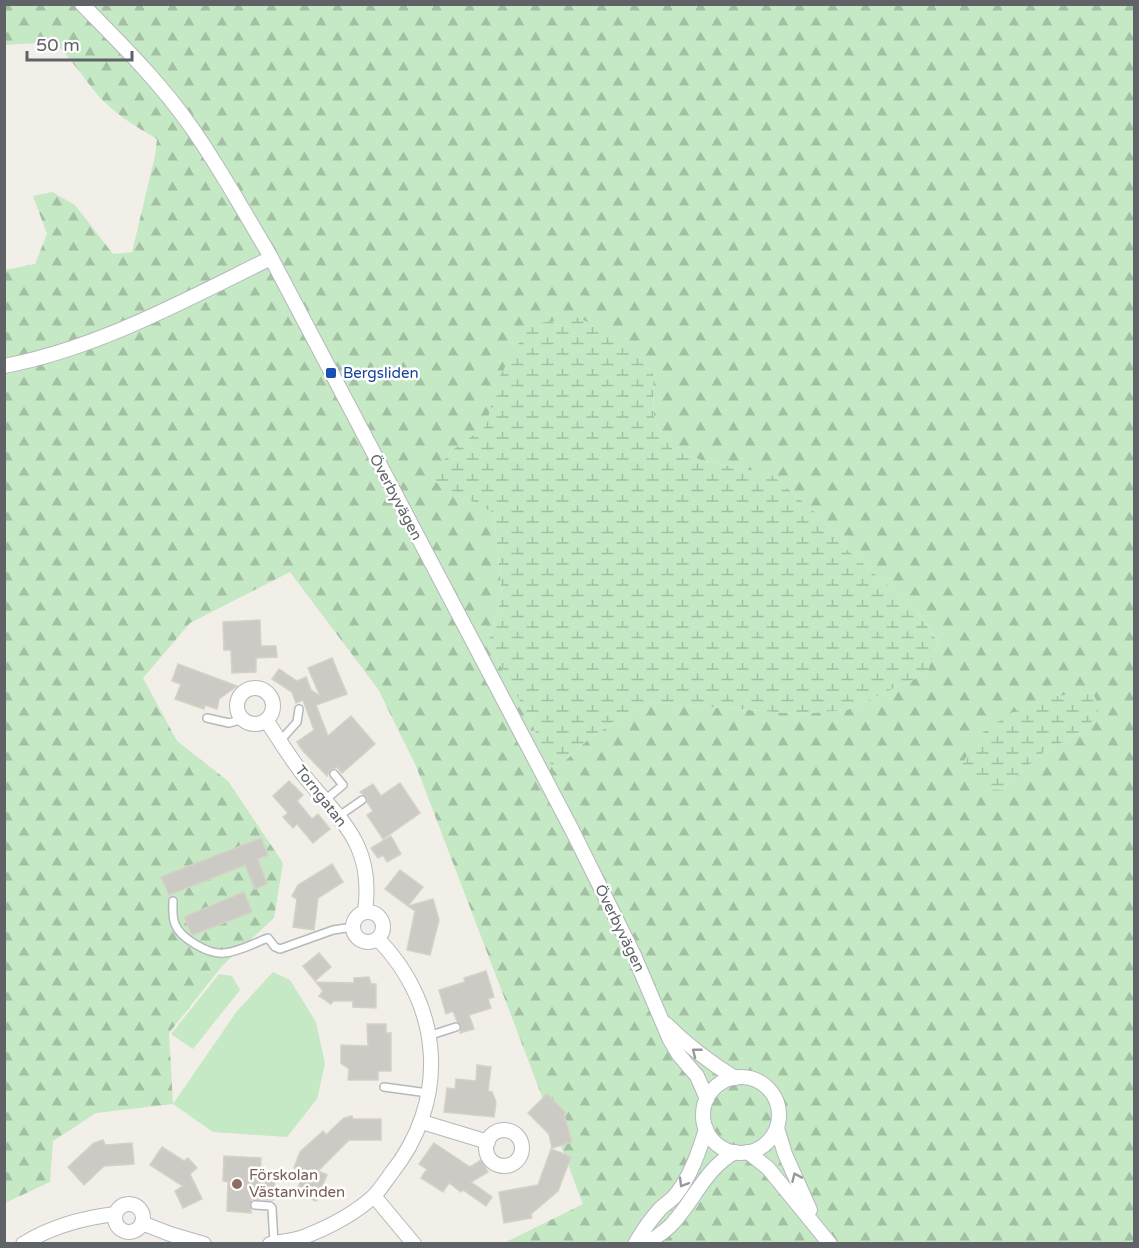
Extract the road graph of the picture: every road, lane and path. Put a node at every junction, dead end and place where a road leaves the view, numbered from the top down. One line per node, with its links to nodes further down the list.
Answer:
1 (82, 4): 2 (street, Överbyvägen)
2 (271, 258): 3 (street); 17 (street, Överbyvägen)
3 (4, 366)
4 (299, 709): 8 (lane)
5 (207, 718): 6 (lane)
6 (244, 719): 7 (street); 7 (street)
7 (266, 720): 8 (street, Torngatan)
8 (280, 741): 10 (street, Torngatan)
9 (334, 774): 10 (lane)
10 (325, 800): 12 (street, Torngatan)
11 (362, 800): 12 (lane)
12 (339, 816): 14 (street, Torngatan)
13 (172, 901): 15 (lane)
14 (365, 912): 15 (street); 16 (street)
15 (353, 927): 16 (street)
16 (378, 939): 19 (street)
17 (663, 1020): 20 (street, Överbyvägen, one-way to 17); 23 (street, Överbyvägen)
18 (456, 1027): 19 (lane)
19 (428, 1036): 22 (street)
20 (735, 1078): 23 (street); 25 (street)
21 (384, 1088): 22 (lane)
22 (428, 1093): 24 (street)
23 (707, 1099): 26 (street)
24 (422, 1122): 27 (street); 29 (street)
25 (777, 1128): 28 (street); 33 (street, one-way to 25)
26 (706, 1129): 28 (street); 39 (street, one-way to 39)
27 (488, 1142)
28 (742, 1152): 33 (street); 40 (street)
29 (374, 1196): 34 (street); 38 (street)
30 (255, 1205): 35 (lane)
31 (115, 1214): 32 (street); 32 (street); 36 (street)
32 (141, 1223): 37 (street)
33 (817, 1226): 41 (street)
34 (306, 1240): 35 (street)
35 (272, 1243)
36 (23, 1244)
37 (204, 1244)
38 (414, 1244)
39 (635, 1244)
40 (646, 1244)
41 (830, 1244)

